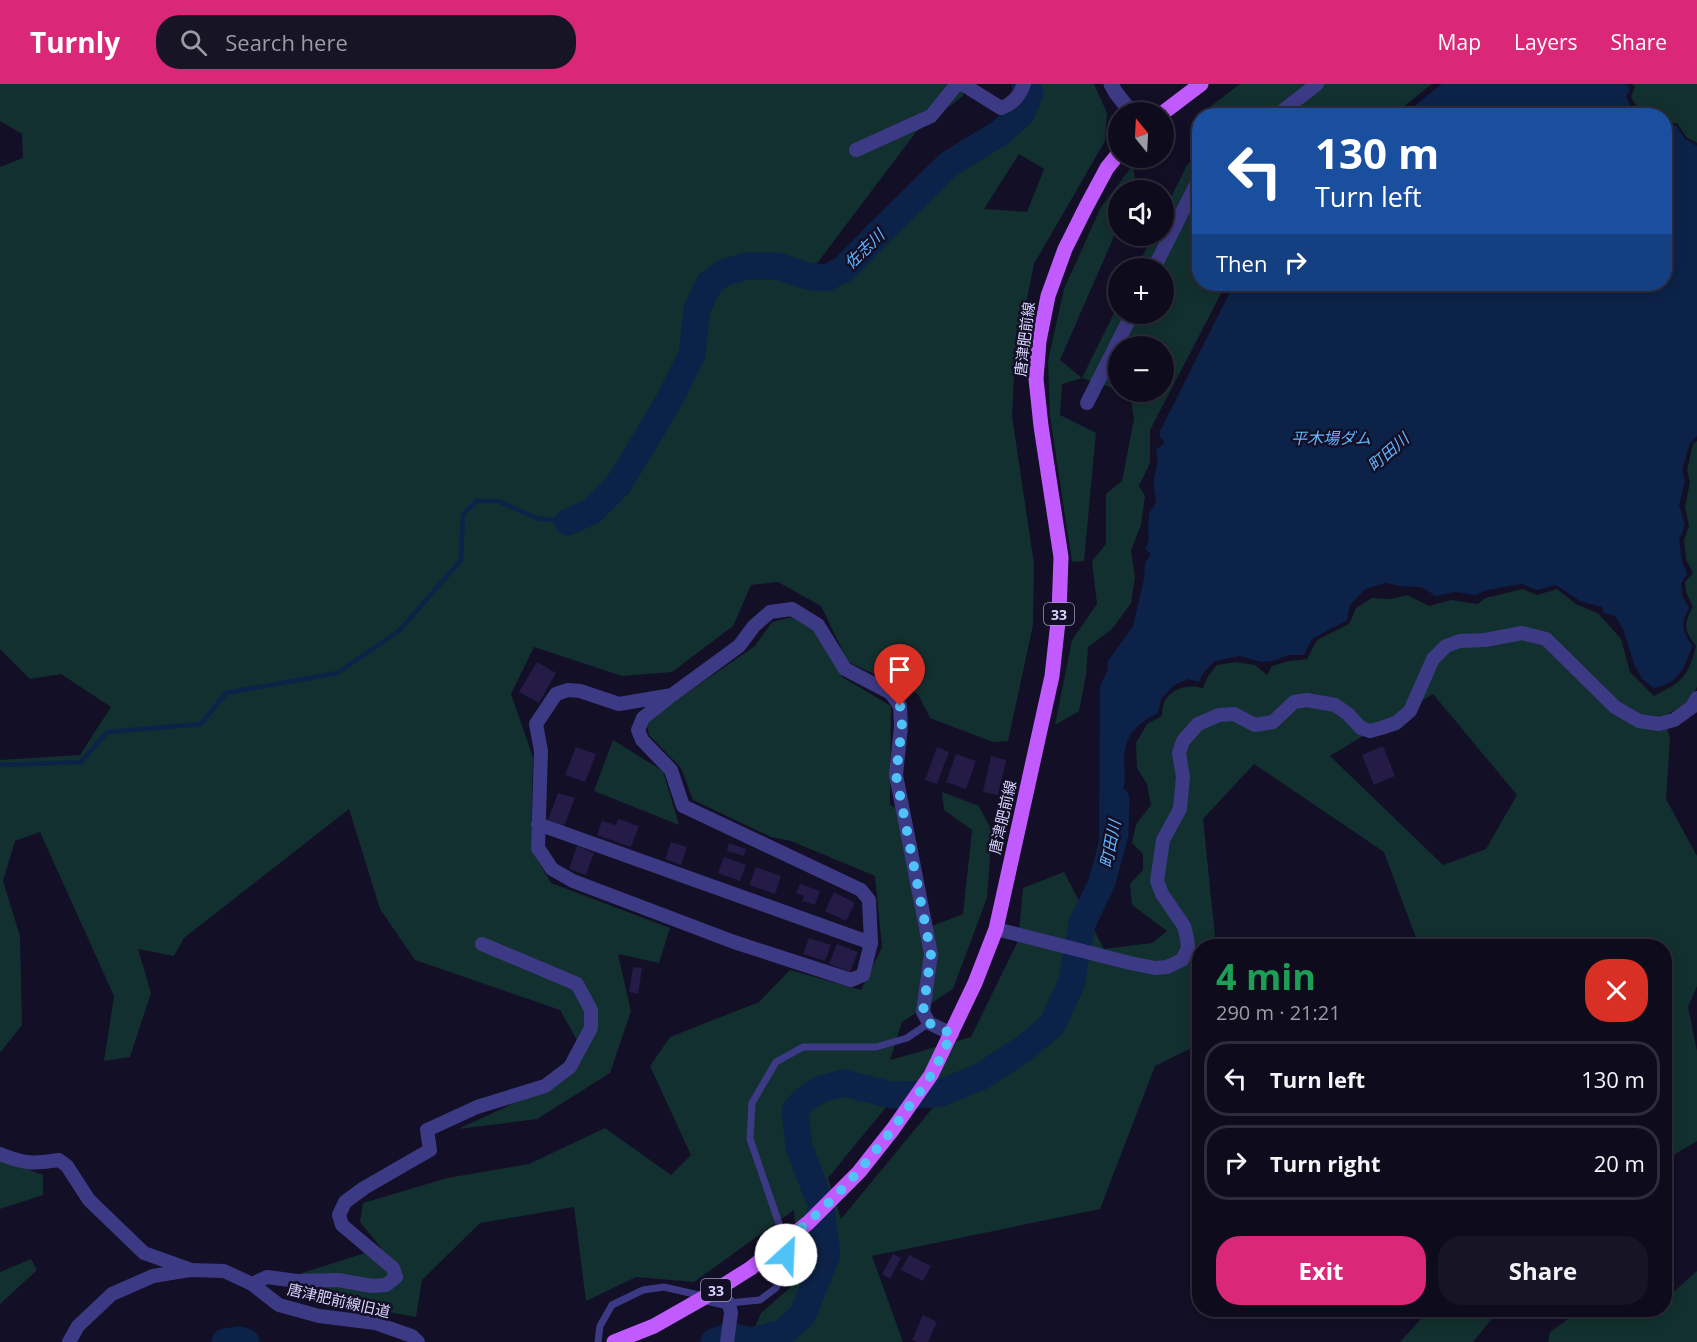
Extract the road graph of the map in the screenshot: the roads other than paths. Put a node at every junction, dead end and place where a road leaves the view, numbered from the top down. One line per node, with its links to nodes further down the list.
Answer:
1 (1111, 84): 5 (street)
2 (1201, 84): 6 (main road)
3 (1317, 84): 7 (street)
4 (1022, 89): 8 (street)
5 (1123, 102)
6 (1174, 104)
7 (1286, 108)
8 (856, 150)
9 (1109, 168): 17 (main road, 唐津肥前線 / 33)
10 (1192, 193): 11 (street)
11 (1159, 258)
12 (1127, 324): 13 (street)
13 (1087, 403)
14 (672, 695): 16 (street); 18 (street); 20 (street)
15 (1697, 698): 17 (street)
16 (538, 824): 18 (street); 18 (street)
17 (996, 929): 21 (main road, 唐津肥前線 / 33)
18 (871, 943)
19 (483, 944): 25 (street)
20 (929, 1023): 21 (street); 23 (lane)
21 (952, 1034): 23 (main road, 唐津肥前線 / 33)
22 (0, 1154): 24 (street)
23 (785, 1241): 26 (main road, 唐津肥前線 / 33); 27 (lane)
24 (190, 1270): 25 (street, 唐津肥前線旧道); 29 (street, 唐津肥前線旧道)
25 (252, 1284): 30 (street, 唐津肥前線旧道)
26 (705, 1297): 27 (street); 31 (lane); 32 (main road, 唐津肥前線 / 33)
27 (729, 1303): 28 (street)
28 (728, 1336)
29 (69, 1342)
30 (418, 1342)
31 (598, 1342)
32 (615, 1342)

